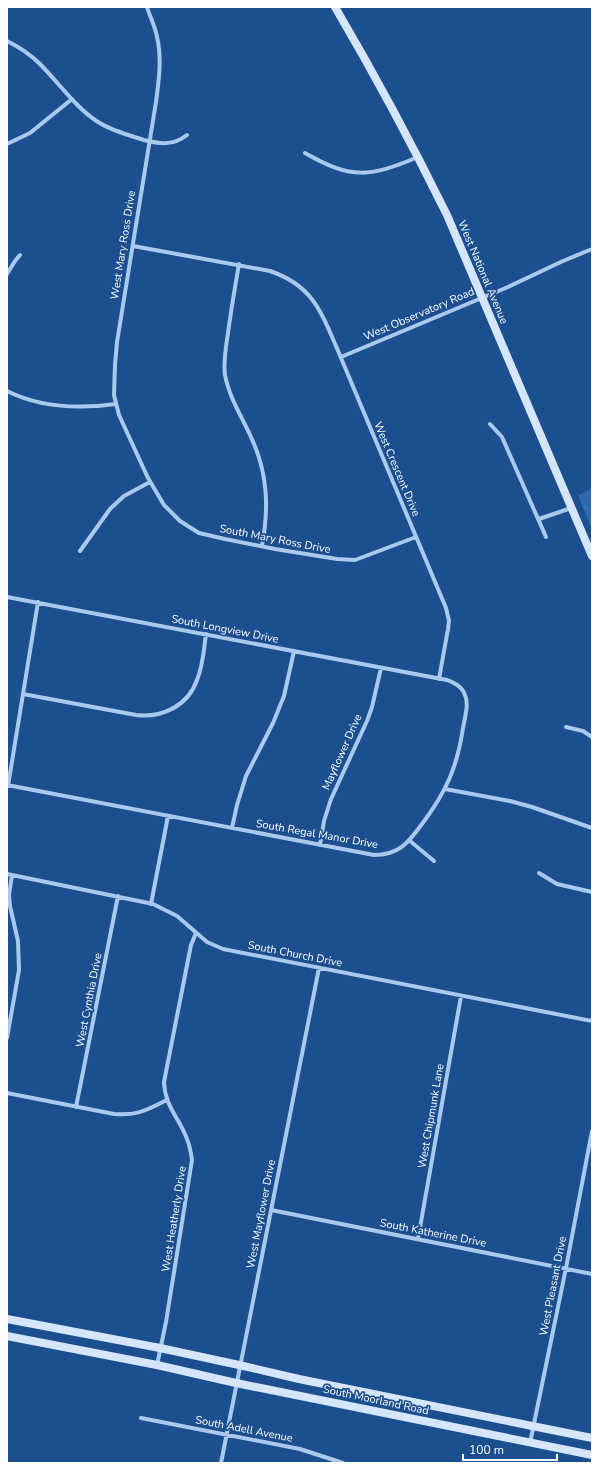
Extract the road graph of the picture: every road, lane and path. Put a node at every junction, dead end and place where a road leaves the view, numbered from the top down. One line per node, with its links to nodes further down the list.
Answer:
1 (147, 7): 6 (street, West Mary Ross Drive)
2 (335, 7): 9 (main road, West National Avenue)
3 (7, 41): 4 (street)
4 (72, 98): 6 (street); 7 (street)
5 (187, 135): 6 (street)
6 (150, 141): 10 (street, West Mary Ross Drive)
7 (7, 144)
8 (305, 153): 9 (street)
9 (418, 156): 15 (main road, West National Avenue)
10 (133, 246): 13 (street, West Crescent Drive); 18 (street, West Mary Ross Drive)
11 (592, 249): 15 (street, West Observatory Road)
12 (20, 255): 14 (street)
13 (239, 264): 16 (street, West Crescent Drive); 25 (street)
14 (7, 274)
15 (482, 296): 16 (street, West Observatory Road); 21 (main road, West National Avenue)
16 (341, 357): 23 (street, West Crescent Drive)
17 (7, 391): 18 (street)
18 (116, 404): 20 (street, West Mary Ross Drive)
19 (490, 424): 22 (street)
20 (150, 482): 25 (street, South Mary Ross Drive); 26 (street)
21 (572, 508): 22 (street); 27 (main road, West National Avenue)
22 (539, 519): 24 (street)
23 (416, 537): 25 (street, South Mary Ross Drive); 33 (street, West Crescent Drive)
24 (546, 537)
25 (262, 546)
26 (80, 551)
27 (592, 556)
28 (7, 596): 29 (street, South Longview Drive)
29 (38, 602): 30 (street, South Longview Drive); 34 (street)
30 (206, 634): 31 (street, South Longview Drive); 34 (street)
31 (294, 651): 32 (street, South Longview Drive); 40 (street)
32 (381, 668): 33 (street, South Longview Drive); 43 (street, Mayflower Drive)
33 (439, 679): 38 (street, South Longview Drive)
34 (23, 694): 37 (street)
35 (566, 727): 36 (street)
36 (592, 737)
37 (7, 786): 39 (street, South Regal Manor Drive)
38 (445, 790): 41 (street); 42 (street, South Regal Manor Drive)
39 (168, 816): 40 (street, South Regal Manor Drive); 49 (street)
40 (232, 828): 43 (street, South Regal Manor Drive)
41 (592, 828)
42 (410, 841): 43 (street, South Regal Manor Drive); 44 (street)
43 (320, 845)
44 (434, 861)
45 (539, 873): 47 (street)
46 (9, 875): 48 (street, South Church Drive); 54 (street)
47 (592, 892)
48 (118, 896): 49 (street, South Church Drive); 57 (street, West Cynthia Drive)
49 (151, 904): 50 (street, South Church Drive)
50 (196, 933): 51 (street, South Church Drive); 56 (street, West Heatherly Drive)
51 (319, 968): 52 (street, South Church Drive); 59 (street, West Mayflower Drive)
52 (461, 996): 53 (street, South Church Drive); 60 (street, West Chipmunk Lane)
53 (592, 1021)
54 (7, 1038)
55 (7, 1093): 57 (street)
56 (167, 1100): 57 (street); 65 (street, West Heatherly Drive)
57 (76, 1107)
58 (592, 1131): 61 (street, West Pleasant Drive)
59 (271, 1210): 60 (street, South Katherine Drive); 67 (street, West Mayflower Drive)
60 (418, 1239): 61 (street, South Katherine Drive)
61 (566, 1268): 62 (street, South Katherine Drive); 70 (street, West Pleasant Drive)
62 (592, 1274)
63 (7, 1319): 65 (main road, South Moorland Road)
64 (7, 1336): 66 (main road, South Moorland Road)
65 (160, 1348): 66 (street); 67 (main road, South Moorland Road)
66 (157, 1365): 68 (main road, South Moorland Road)
67 (239, 1365): 68 (street, West Mayflower Drive); 70 (main road, South Moorland Road)
68 (236, 1382): 71 (street, West Mayflower Drive); 73 (main road, South Moorland Road)
69 (141, 1418): 71 (street, South Adell Avenue)
70 (534, 1427): 72 (main road, South Moorland Road); 73 (street, West Pleasant Drive)
71 (227, 1435): 75 (street, West Mayflower Drive); 76 (street, South Adell Avenue)
72 (592, 1438)
73 (530, 1443): 74 (main road, South Moorland Road)
74 (592, 1456)
75 (221, 1463)
76 (343, 1463)

